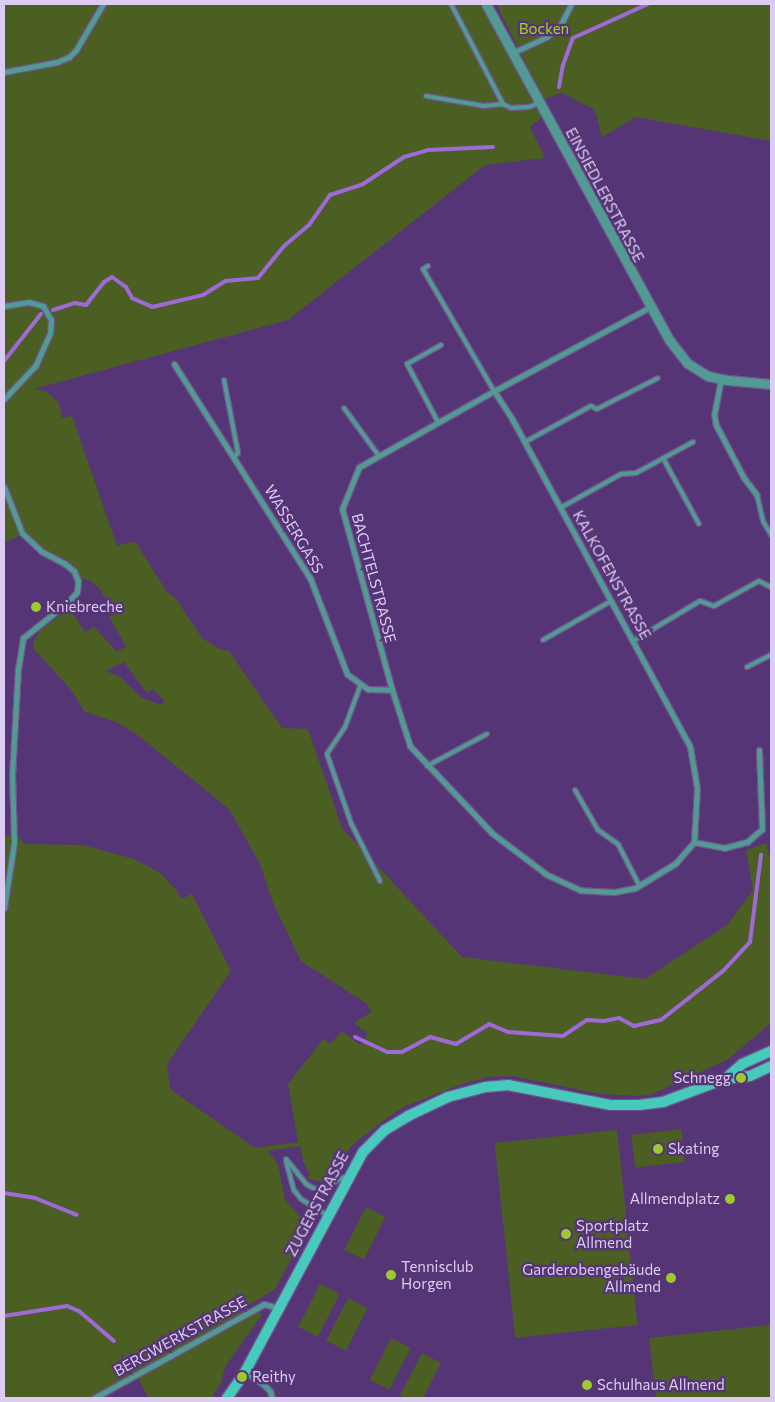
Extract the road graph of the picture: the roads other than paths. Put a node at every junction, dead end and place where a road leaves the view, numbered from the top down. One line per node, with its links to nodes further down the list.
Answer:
1 (103, 4): 6 (street)
2 (451, 4): 9 (lane)
3 (486, 4): 5 (street, EINSIEDLERSTRASSE)
4 (572, 4): 5 (street)
5 (512, 53): 8 (street, EINSIEDLERSTRASSE)
6 (4, 72)
7 (426, 96): 9 (lane)
8 (539, 103): 9 (lane); 12 (street, EINSIEDLERSTRASSE)
9 (503, 104)
10 (428, 266): 19 (lane, KALKOFENSTRASSE)
11 (4, 306): 20 (street)
12 (650, 307): 16 (street, EINSIEDLERSTRASSE); 19 (street, BACHTELSTRASSE)
13 (441, 345): 22 (lane)
14 (174, 364): 26 (street, WASSERGASS)
15 (658, 378): 23 (lane)
16 (721, 379): 18 (street, EINSIEDLERSTRASSE); 29 (street)
17 (224, 380): 26 (lane)
18 (771, 384)
19 (494, 391): 22 (street, BACHTELSTRASSE); 23 (street, KALKOFENSTRASSE)
20 (4, 399)
21 (344, 408): 25 (lane)
22 (438, 422): 25 (street, BACHTELSTRASSE)
23 (525, 442): 30 (street, KALKOFENSTRASSE)
24 (693, 442): 27 (lane)
25 (378, 456): 40 (street, BACHTELSTRASSE)
26 (234, 457): 39 (street, WASSERGASS)
27 (663, 458): 30 (lane); 31 (lane)
28 (4, 487): 48 (street)
29 (757, 495): 32 (lane)
30 (560, 508): 34 (street, KALKOFENSTRASSE)
31 (699, 524)
32 (771, 536)
33 (771, 587): 36 (lane)
34 (611, 601): 35 (lane); 36 (street, KALKOFENSTRASSE)
35 (543, 640)
36 (633, 641): 45 (street, KALKOFENSTRASSE)
37 (771, 655): 38 (lane)
38 (747, 667)
39 (361, 684): 40 (street); 46 (lane)
40 (392, 690): 43 (street, BACHTELSTRASSE)
41 (487, 734): 43 (lane)
42 (759, 750): 45 (street)
43 (427, 766): 47 (street, BACHTELSTRASSE)
44 (575, 790): 47 (lane)
45 (694, 842): 47 (street)
46 (380, 880)
47 (637, 886)
48 (4, 908)
49 (771, 1051): 51 (main road, ZUGERSTRASSE)
50 (771, 1066): 51 (main road, ZUGERSTRASSE)
51 (725, 1079): 52 (main road, ZUGERSTRASSE)
52 (348, 1175): 53 (main road, ZUGERSTRASSE); 53 (lane)
53 (327, 1215): 54 (main road, ZUGERSTRASSE)
54 (279, 1308): 55 (main road, ZUGERSTRASSE); 56 (street, BERGWERKSTRASSE)
55 (246, 1372): 57 (main road, ZUGERSTRASSE); 58 (street)
56 (94, 1398)
57 (227, 1398)
58 (272, 1398)

